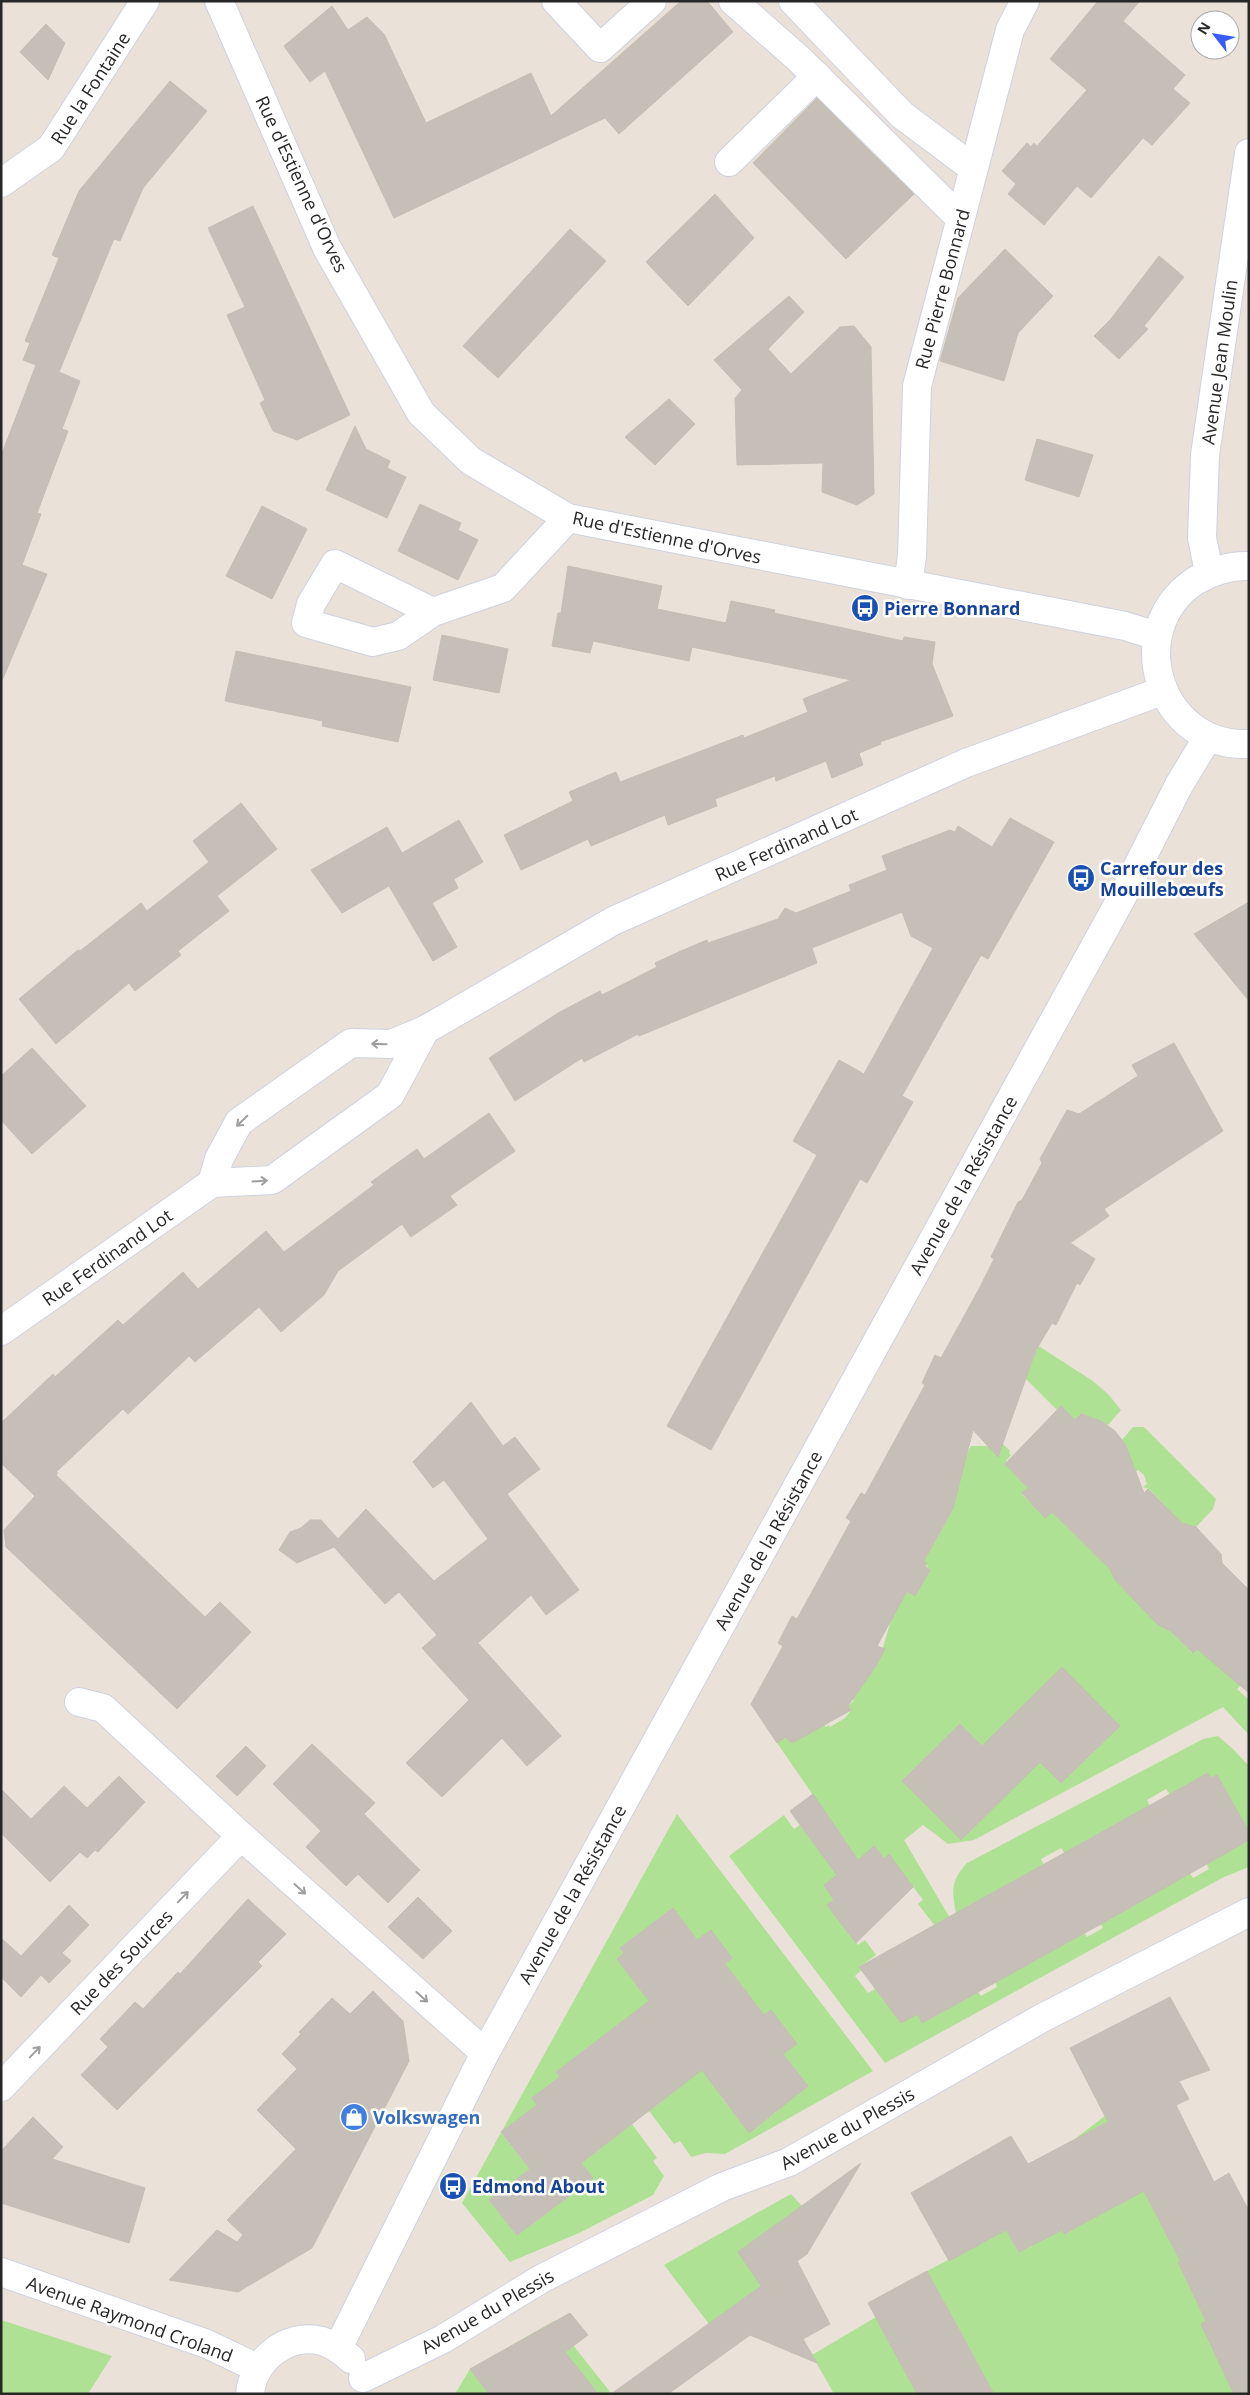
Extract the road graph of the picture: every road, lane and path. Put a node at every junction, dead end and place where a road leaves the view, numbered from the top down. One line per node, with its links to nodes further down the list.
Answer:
1 (145, 1): 12 (street, Rue la Fontaine)
2 (219, 1): 14 (street, Rue d'Estienne d'Orves)
3 (556, 1): 4 (street)
4 (652, 1)
5 (733, 1): 8 (street)
6 (793, 1): 11 (street)
7 (1025, 1): 11 (street, Rue Pierre Bonnard)
8 (817, 76): 10 (street); 13 (street)
9 (1249, 153): 16 (street, Avenue Jean Moulin)
10 (729, 162)
11 (973, 168): 13 (street, Rue Pierre Bonnard)
12 (1, 183)
13 (960, 218): 17 (street, Rue Pierre Bonnard)
14 (568, 518): 17 (street, Rue d'Estienne d'Orves); 18 (street)
15 (1249, 566): 16 (street)
16 (1209, 572): 19 (street)
17 (908, 585): 19 (street, Rue d'Estienne d'Orves)
18 (433, 612)
19 (1157, 636): 20 (street)
20 (1162, 691): 21 (street); 23 (street, Rue Ferdinand Lot)
21 (1208, 737): 22 (street); 29 (street, Avenue de la Résistance)
22 (1249, 744)
23 (425, 1030): 24 (street, one-way to 23); 24 (street, Rue Ferdinand Lot, one-way to 24)
24 (212, 1183): 25 (street, Rue Ferdinand Lot)
25 (1, 1331)
26 (79, 1702): 27 (street)
27 (241, 1836): 29 (street, one-way to 29); 30 (street, Rue des Sources, one-way to 27)
28 (1249, 1912): 34 (street, Avenue du Plessis)
29 (485, 2053): 32 (street, Avenue de la Résistance)
30 (1, 2087)
31 (1, 2272): 33 (street, Avenue Raymond Croland)
32 (338, 2348): 33 (street); 34 (street)
33 (258, 2368): 35 (street)
34 (364, 2386)
35 (250, 2394)

